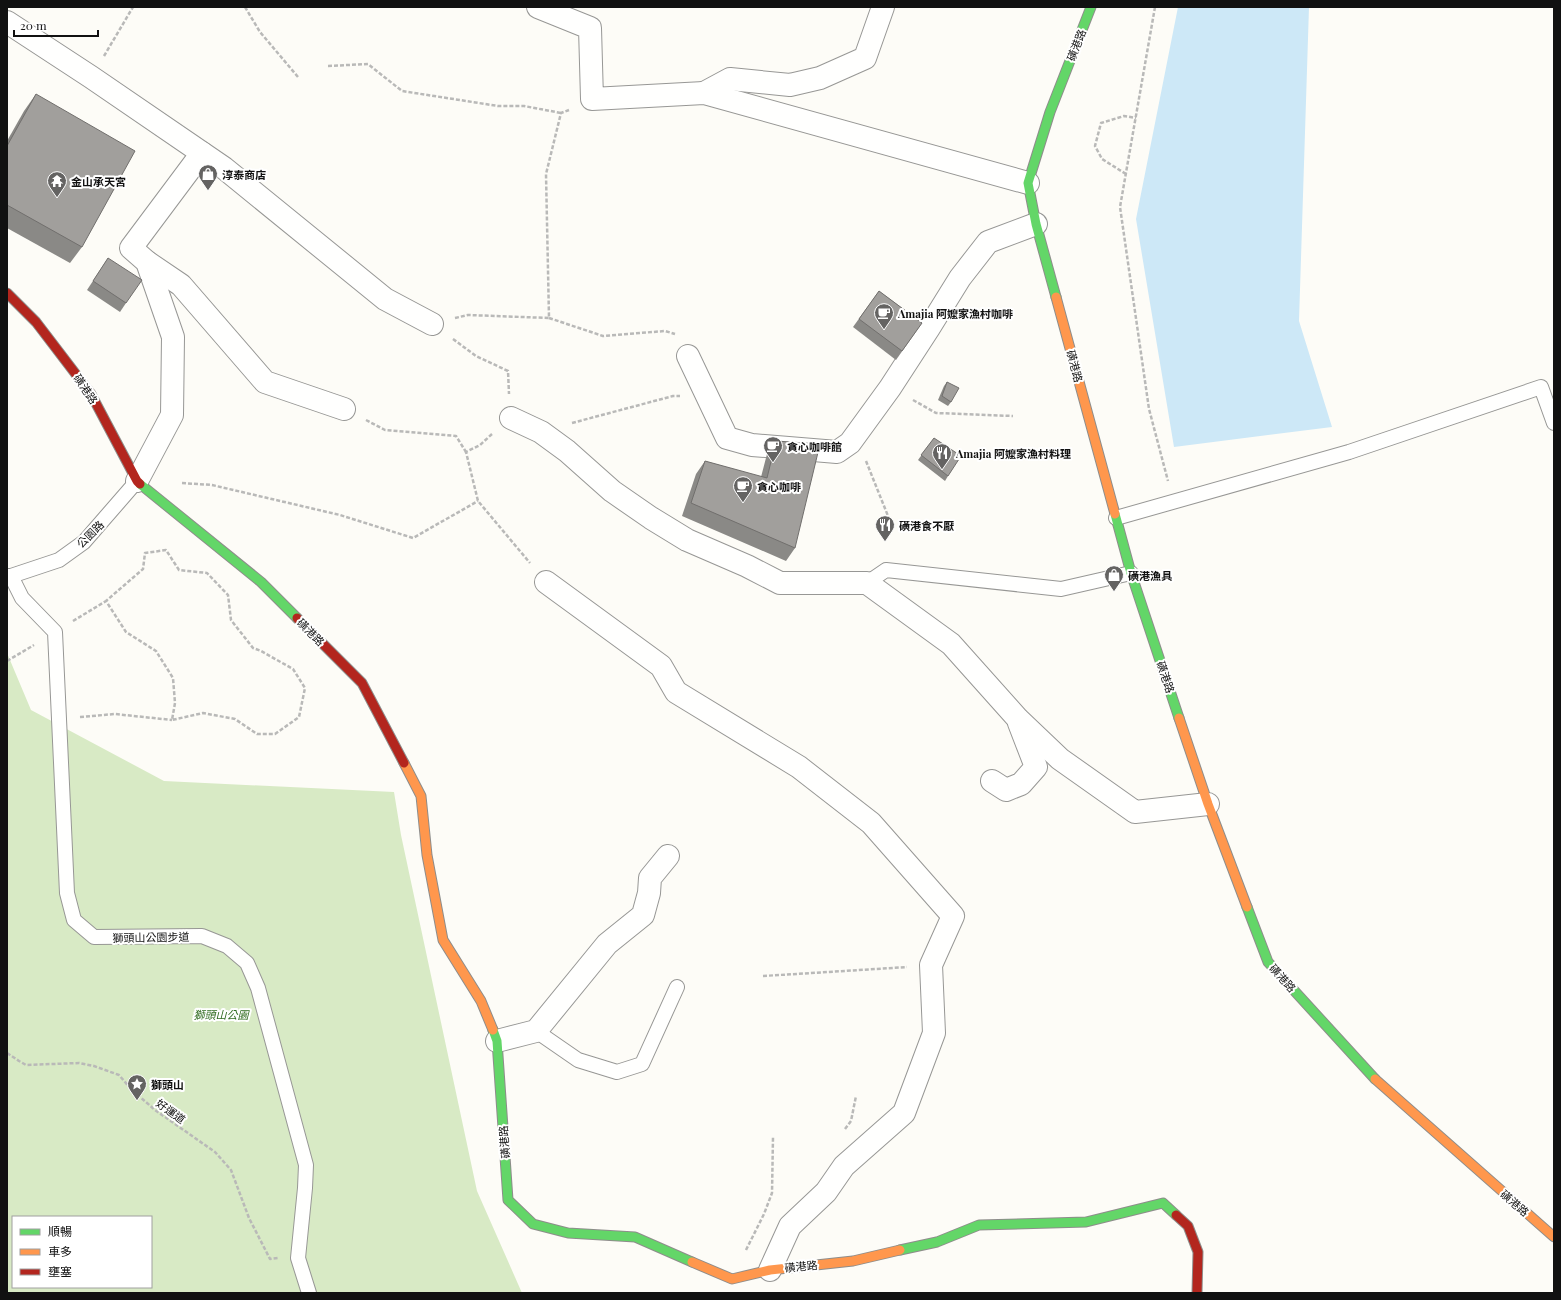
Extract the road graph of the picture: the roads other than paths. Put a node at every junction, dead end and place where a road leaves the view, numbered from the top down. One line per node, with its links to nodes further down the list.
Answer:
1 (538, 7): 5 (street)
2 (883, 7): 5 (street)
3 (1091, 7): 7 (street, 磺港路)
4 (7, 22): 6 (street)
5 (704, 93): 7 (street)
6 (202, 153): 9 (street); 11 (street)
7 (1028, 183): 8 (street, 磺港路)
8 (1036, 224): 12 (street); 17 (street, 磺港路)
9 (147, 262): 13 (street); 16 (street)
10 (7, 293): 16 (street, 磺港路)
11 (432, 324)
12 (688, 356)
13 (344, 409)
14 (511, 418): 21 (street)
15 (1554, 423): 17 (lane)
16 (137, 481): 19 (lane, 公園路); 28 (street, 磺港路)
17 (1116, 518): 18 (street, 磺港路)
18 (1131, 573): 21 (lane); 24 (street, 磺港路)
19 (9, 576): 31 (lane, 獅頭山公園步道)
20 (546, 582): 30 (street)
21 (867, 583): 22 (street)
22 (1018, 719): 23 (street); 24 (street)
23 (992, 781)
24 (1208, 804): 29 (street, 磺港路)
25 (668, 856): 27 (street)
26 (677, 987): 27 (lane)
27 (536, 1031): 28 (street)
28 (497, 1041): 30 (street, 磺港路)
29 (1554, 1237)
30 (770, 1270): 32 (street, 磺港路)
31 (309, 1293)
32 (1197, 1293)

